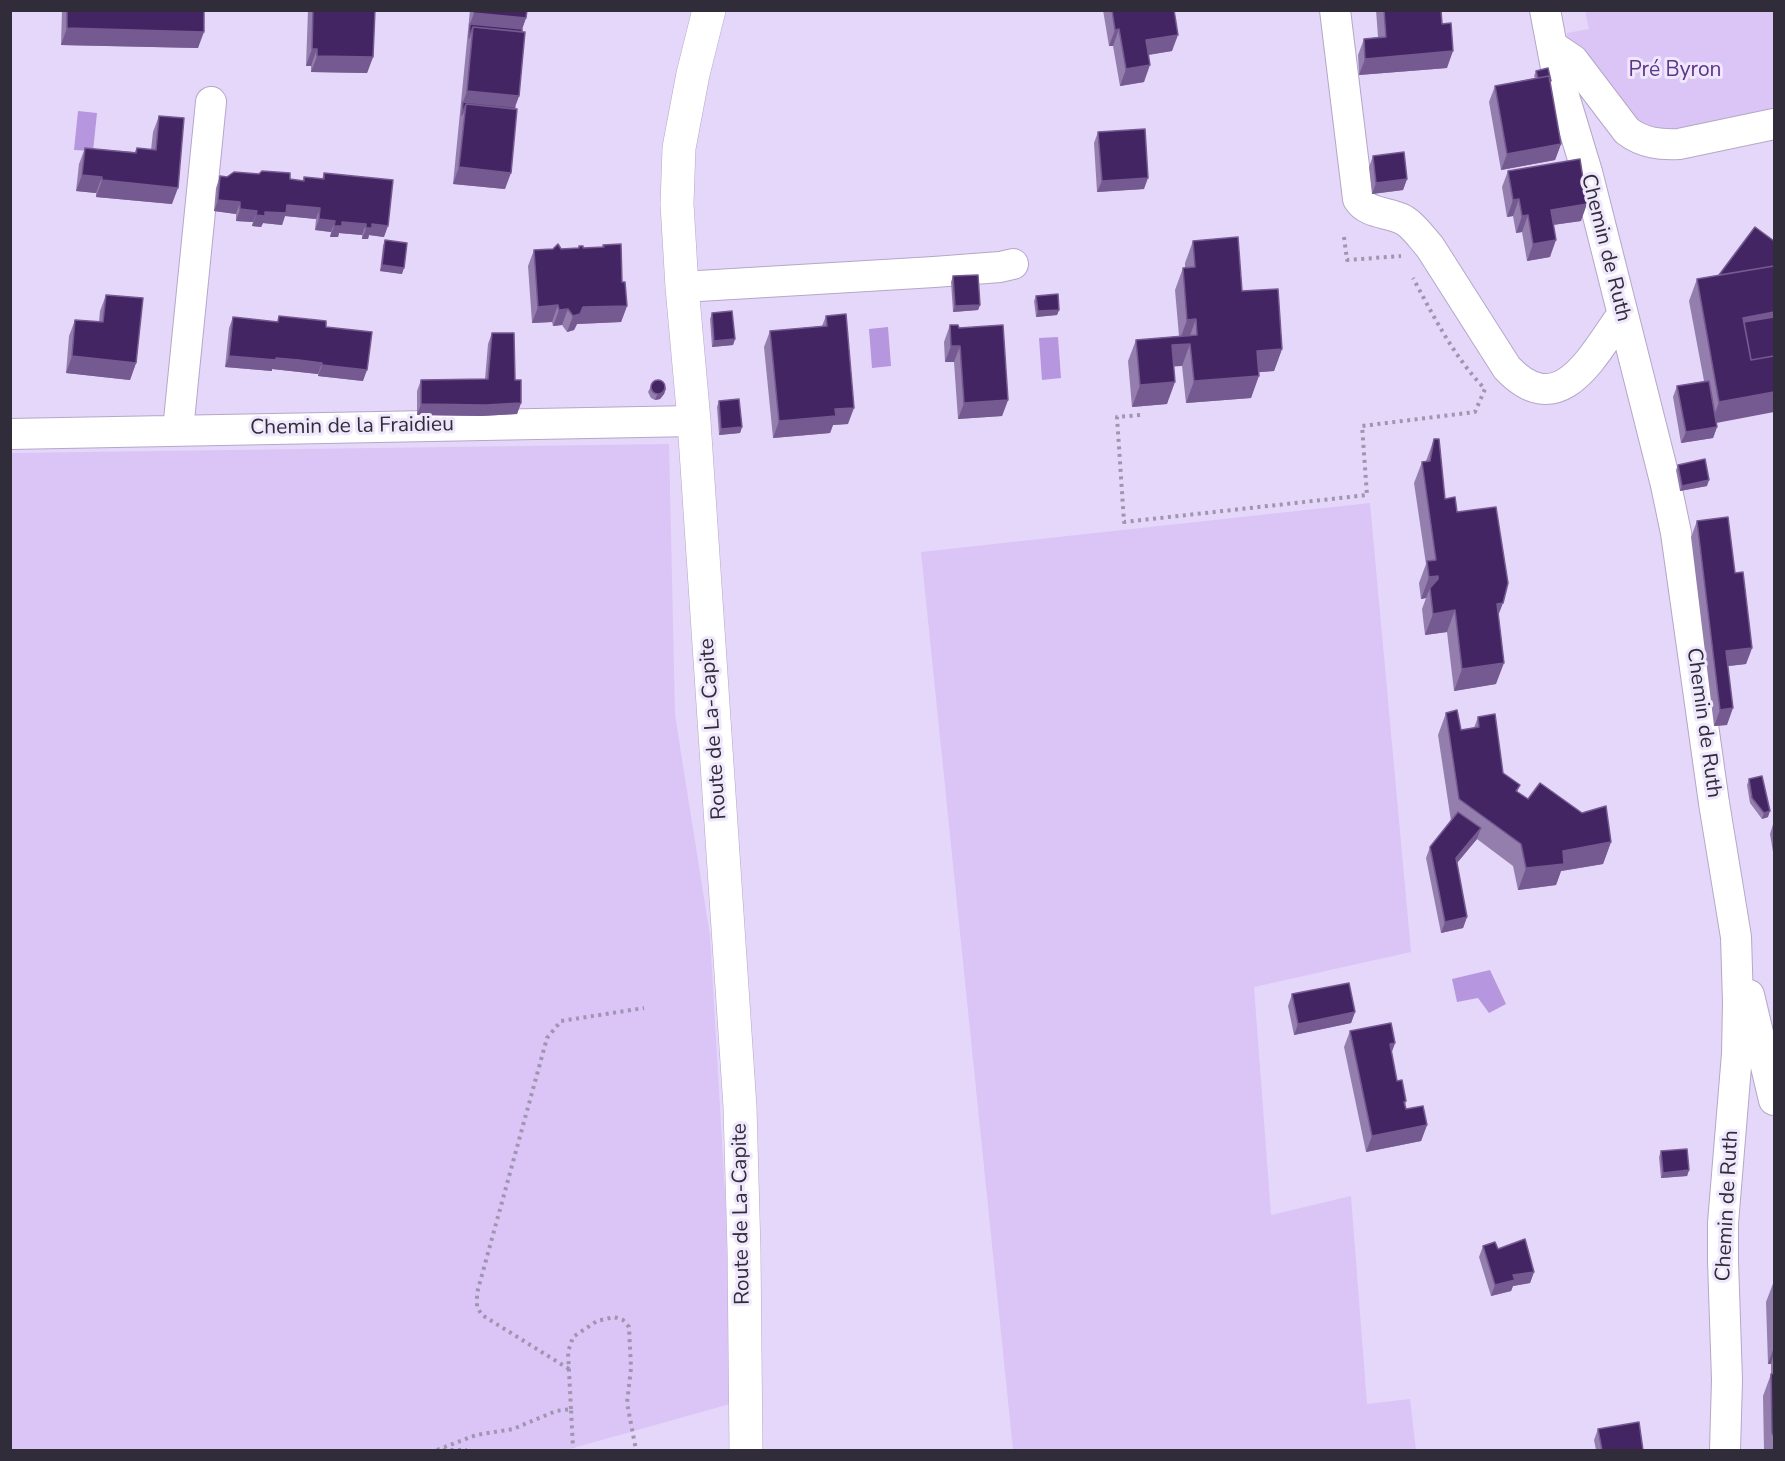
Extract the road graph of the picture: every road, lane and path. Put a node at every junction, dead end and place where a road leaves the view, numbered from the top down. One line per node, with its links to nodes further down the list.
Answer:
1 (708, 10): 11 (street, Route de La-Capite)
2 (1335, 10): 12 (street)
3 (1545, 10): 4 (street, Chemin de Ruth)
4 (1552, 46): 6 (street); 12 (street, Chemin de Ruth)
5 (211, 102): 15 (street)
6 (1774, 124)
7 (1344, 237): 9 (path)
8 (1013, 264): 11 (street)
9 (1406, 265)
10 (1412, 274): 13 (path)
11 (682, 287): 14 (street, Route de La-Capite)
12 (1622, 315): 17 (street, Chemin de Ruth)
13 (1140, 415)
14 (694, 421): 15 (street, Chemin de la Fraidieu); 25 (street, Route de La-Capite)
15 (178, 430): 16 (street, Chemin de la Fraidieu)
16 (10, 434)
17 (1736, 937): 19 (street); 26 (street, Chemin de Ruth)
18 (644, 1008): 20 (path)
19 (1774, 1100)
20 (569, 1369): 21 (path); 24 (path)
21 (571, 1409): 22 (path); 23 (path)
22 (573, 1448)
23 (467, 1450)
24 (636, 1450)
25 (747, 1450)
26 (1725, 1450)

